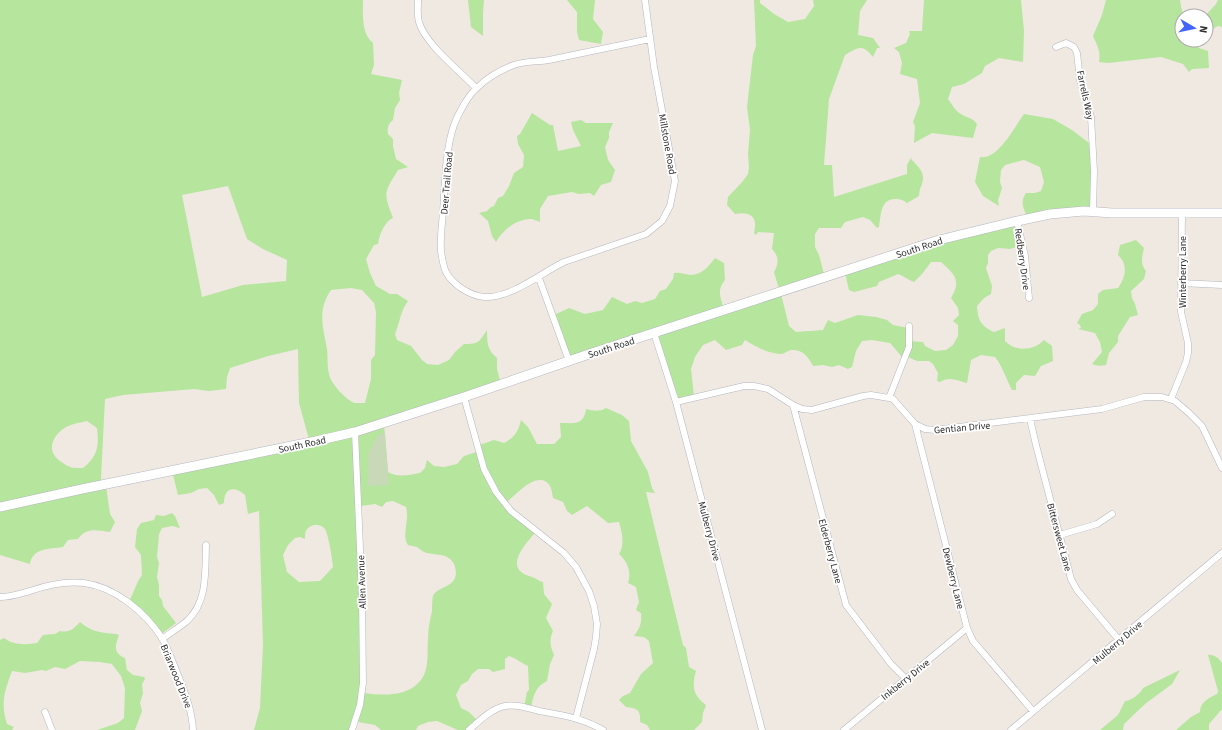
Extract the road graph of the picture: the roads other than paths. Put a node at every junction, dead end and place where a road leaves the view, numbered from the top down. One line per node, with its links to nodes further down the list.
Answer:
1 (418, 0): 5 (street)
2 (645, 0): 3 (street, Millstone Road)
3 (650, 39): 5 (street, Deer Trail Road); 10 (street, Millstone Road)
4 (1056, 47): 6 (street, Farrells Way)
5 (476, 88): 10 (street, Deer Trail Road)
6 (1093, 211): 7 (street, South Road); 9 (street, South Road)
7 (1182, 213): 8 (street, South Road); 11 (street, Winterberry Lane)
8 (1222, 214)
9 (1017, 221): 13 (street, Redberry Drive); 15 (street, South Road)
10 (539, 278): 16 (street)
11 (1181, 283): 12 (street); 19 (street, Winterberry Lane)
12 (1222, 285)
13 (1029, 298)
14 (910, 326): 18 (street)
15 (654, 333): 16 (street, South Road); 20 (street, Mulberry Drive)
16 (569, 361): 17 (street, South Road)
17 (464, 398): 24 (street, South Road); 38 (street)
18 (889, 398): 21 (street); 23 (street)
19 (1171, 399): 22 (street, Gentian Drive); 25 (street)
20 (676, 402): 21 (street); 44 (street, Mulberry Drive)
21 (793, 405): 35 (street, Elderberry Lane)
22 (1030, 419): 23 (street, Gentian Drive); 28 (street, Bittersweet Lane)
23 (915, 424): 32 (street, Dewberry Lane)
24 (356, 432): 26 (street, South Road); 41 (street, Allen Avenue)
25 (1222, 468)
26 (0, 507)
27 (1112, 514): 28 (street)
28 (1060, 535): 34 (street, Bittersweet Lane)
29 (206, 545): 33 (street)
30 (1222, 553): 34 (street, Mulberry Drive)
31 (0, 597): 33 (street, Briarwood Drive)
32 (967, 628): 35 (street, Inkberry Drive); 36 (street, Dewberry Lane)
33 (162, 638): 40 (street, Briarwood Drive)
34 (1119, 640): 36 (street, Mulberry Drive)
35 (906, 678): 45 (street, Inkberry Drive)
36 (1033, 711): 46 (street, Mulberry Drive)
37 (45, 712): 39 (street)
38 (576, 718): 42 (street); 43 (street)
39 (52, 730)
40 (193, 730)
41 (352, 730)
42 (469, 730)
43 (603, 730)
44 (762, 730)
45 (844, 730)
46 (1011, 730)

